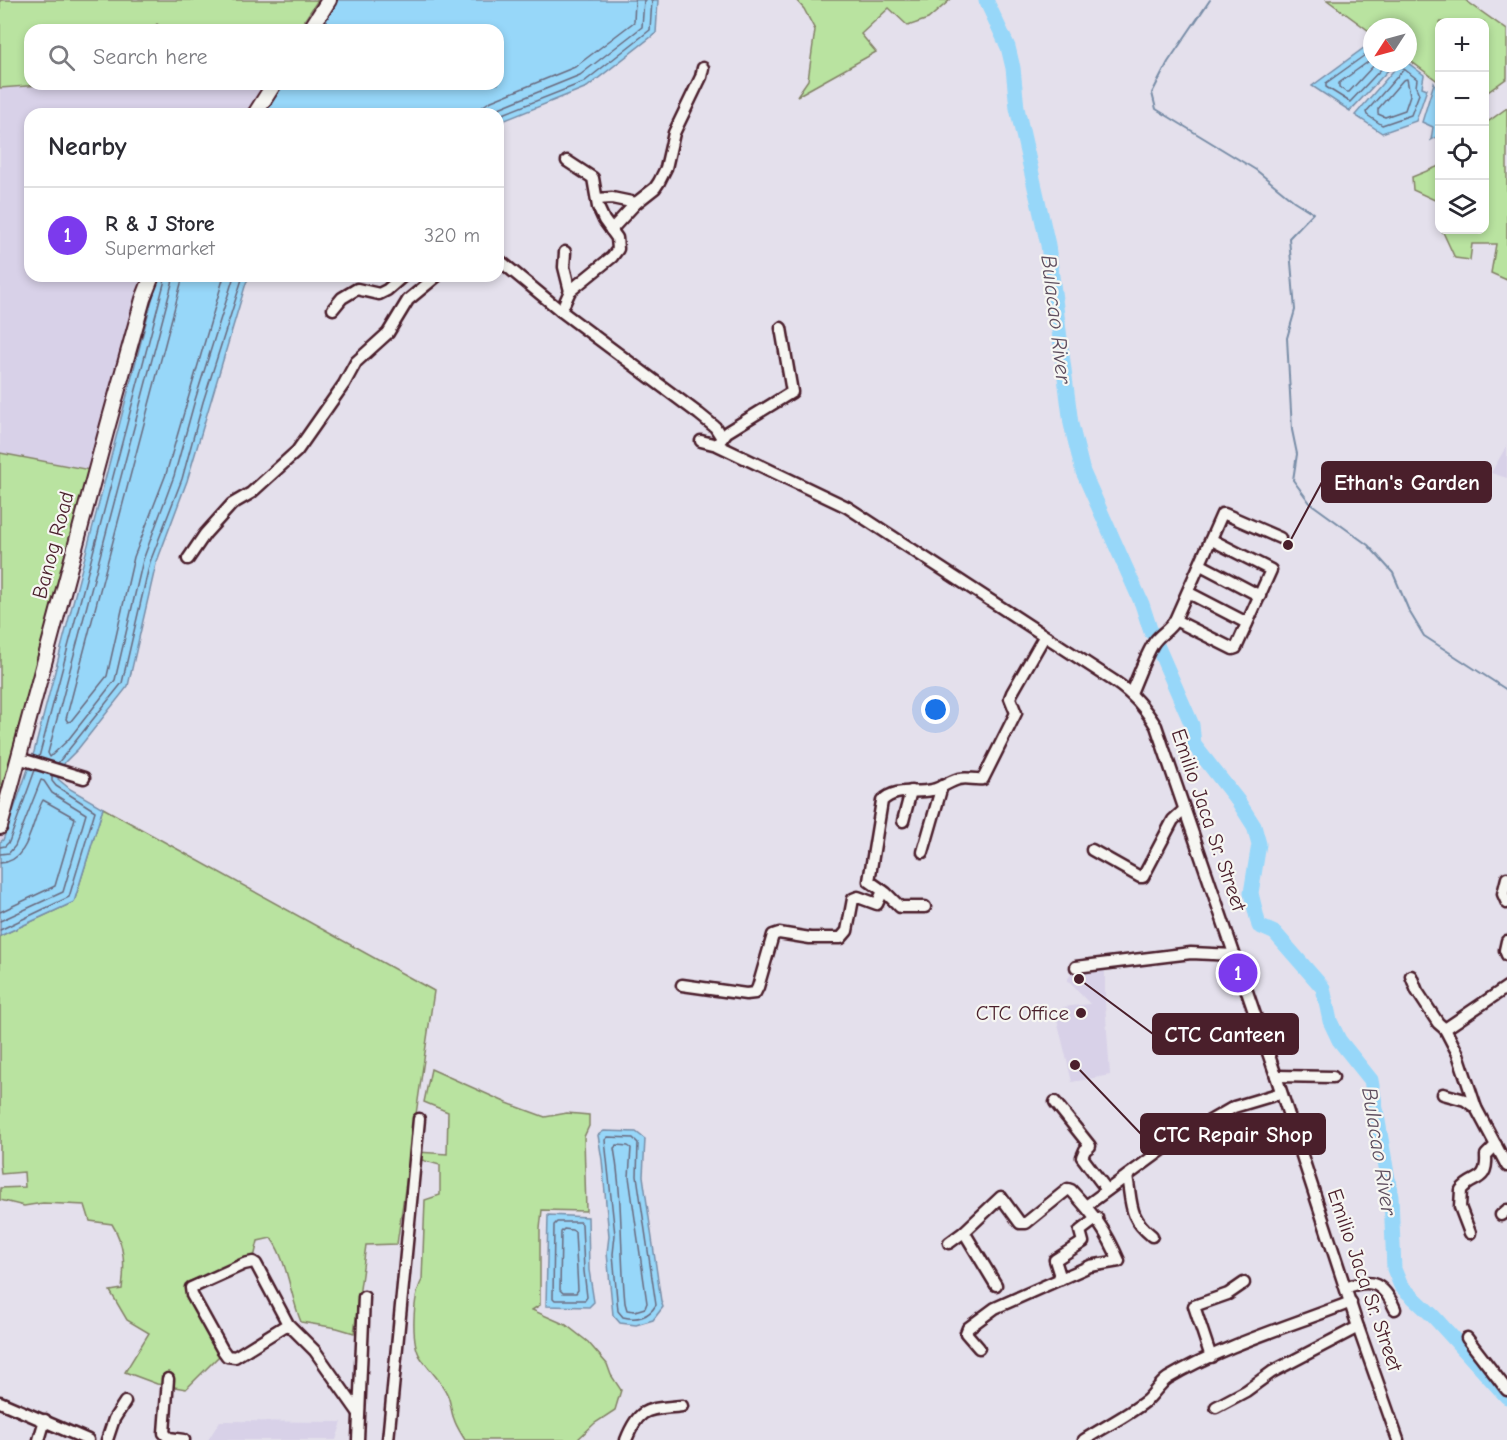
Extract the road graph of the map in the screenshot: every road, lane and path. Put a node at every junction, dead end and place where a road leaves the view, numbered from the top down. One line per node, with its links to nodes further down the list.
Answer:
1 (329, 0): 2 (street)
2 (314, 24)
3 (703, 68): 8 (street)
4 (270, 90): 5 (street)
5 (259, 108)
6 (567, 161): 7 (street)
7 (597, 199): 8 (street); 9 (street)
8 (636, 203): 9 (street)
9 (611, 230): 15 (street)
10 (565, 252): 15 (street)
11 (504, 264): 17 (street)
12 (149, 282): 31 (street, Banog Road)
13 (397, 282): 16 (street)
14 (430, 282): 23 (street)
15 (570, 291): 17 (street)
16 (333, 309)
17 (561, 311): 20 (street)
18 (781, 328): 20 (street)
19 (701, 441): 20 (street, Emilio Jaca Sr. Street)
20 (720, 441): 29 (street, Emilio Jaca Sr. Street)
21 (1280, 538): 22 (street)
22 (1212, 540): 24 (street); 26 (street)
23 (188, 559)
24 (1201, 566): 25 (street); 26 (street)
25 (1189, 593): 27 (street); 28 (street)
26 (1260, 596): 28 (street)
27 (1175, 621): 28 (street); 30 (street)
28 (1247, 623)
29 (1044, 637): 30 (street, Emilio Jaca Sr. Street); 33 (street)
30 (1131, 693): 35 (street, Emilio Jaca Sr. Street)
31 (24, 760): 32 (street); 37 (street, Banog Road)
32 (84, 778)
33 (942, 786): 34 (street); 39 (street)
34 (911, 791): 36 (street); 41 (street)
35 (1184, 810): 38 (street); 45 (street, Emilio Jaca Sr. Street)
36 (903, 821)
37 (0, 827)
38 (1092, 850)
39 (923, 852)
40 (1507, 878): 42 (street)
41 (883, 891): 43 (street); 49 (street)
42 (1507, 903)
43 (925, 907)
44 (1507, 941): 46 (street)
45 (1234, 955): 47 (street); 51 (street, Emilio Jaca Sr. Street)
46 (1507, 955)
47 (1076, 967)
48 (1411, 976): 52 (street)
49 (682, 986)
50 (1507, 987): 52 (street)
51 (1259, 1025): 53 (street); 54 (street, Emilio Jaca Sr. Street)
52 (1445, 1029): 59 (street)
53 (1178, 1046)
54 (1276, 1076): 55 (street); 56 (street, Emilio Jaca Sr. Street)
55 (1334, 1077)
56 (1281, 1093): 63 (street); 74 (street, Emilio Jaca Sr. Street)
57 (1443, 1094): 59 (street)
58 (1055, 1102): 64 (street)
59 (1476, 1108): 61 (street)
60 (419, 1119): 96 (street)
61 (1496, 1145): 62 (street); 68 (street)
62 (1507, 1166)
63 (1127, 1176): 64 (street); 69 (street)
64 (1107, 1190): 65 (street)
65 (1086, 1206): 66 (street); 67 (street)
66 (1097, 1218): 71 (street); 71 (street)
67 (964, 1232): 70 (street); 73 (street)
68 (1470, 1233)
69 (1152, 1236)
70 (949, 1243)
71 (1061, 1279): 81 (street)
72 (1244, 1283): 82 (street)
73 (996, 1286)
74 (1346, 1287): 76 (street, Emilio Jaca Sr. Street); 77 (street)
75 (363, 1297): 89 (street)
76 (1351, 1302): 79 (street, Emilio Jaca Sr. Street); 82 (street)
77 (1395, 1309)
78 (288, 1324): 78 (street); 89 (street)
79 (1358, 1327): 88 (street); 99 (street, Emilio Jaca Sr. Street)
80 (1467, 1338): 84 (street)
81 (979, 1348)
82 (1211, 1357): 98 (street)
83 (168, 1379): 94 (street)
84 (1507, 1390)
85 (0, 1402): 90 (street)
86 (125, 1402): 93 (street)
87 (682, 1406): 97 (street)
88 (1216, 1407)
89 (358, 1412): 95 (street)
90 (45, 1420): 91 (street); 92 (street)
91 (39, 1440)
92 (88, 1440)
93 (107, 1440)
94 (184, 1440)
95 (358, 1440)
96 (388, 1440)
97 (626, 1440)
98 (1084, 1440)
99 (1398, 1440)

